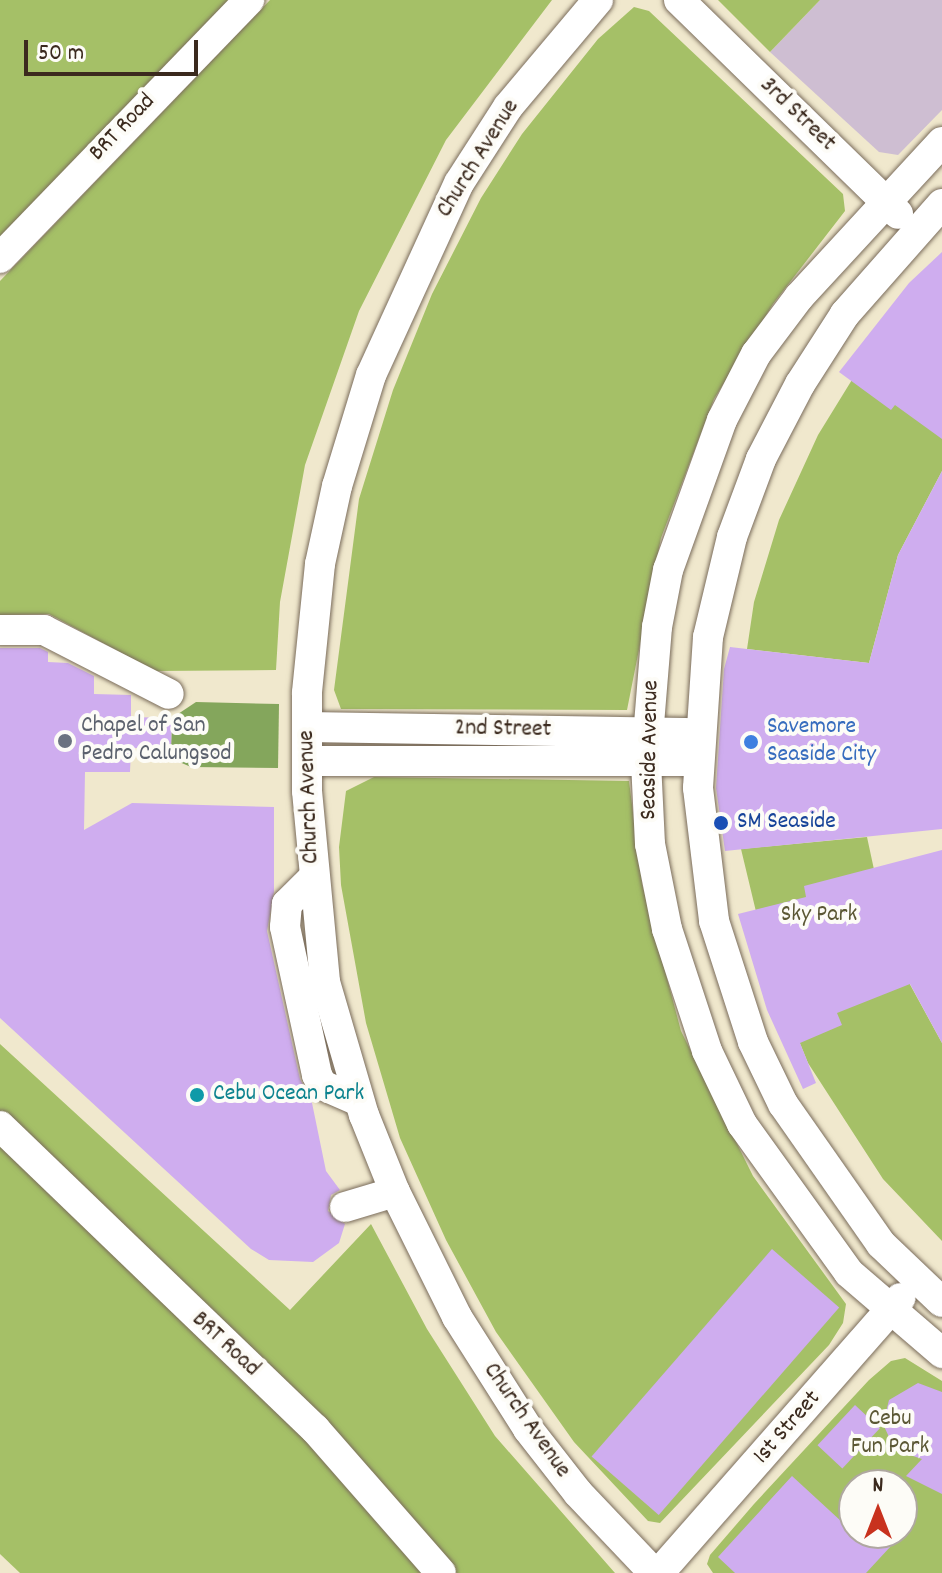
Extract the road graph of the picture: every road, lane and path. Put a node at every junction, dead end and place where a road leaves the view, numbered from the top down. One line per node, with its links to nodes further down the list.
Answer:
1 (249, 0): 8 (street, BRT Road)
2 (598, 0): 11 (street, Church Avenue)
3 (679, 0): 5 (street, 3rd Street)
4 (942, 142): 5 (street, Seaside Avenue)
5 (886, 201): 7 (street, 3rd Street); 12 (street, Seaside Avenue)
6 (942, 204): 7 (street, Seaside Avenue)
7 (914, 231): 13 (street, Seaside Avenue)
8 (0, 258)
9 (0, 630): 10 (street)
10 (169, 694)
11 (307, 727): 12 (street, 2nd Street); 14 (street, Church Avenue)
12 (647, 747): 13 (street, 2nd Street); 14 (street, 2nd Street); 20 (street, Seaside Avenue)
13 (699, 747): 18 (street, Seaside Avenue)
14 (307, 761): 16 (street, Church Avenue)
15 (0, 1126): 22 (street, BRT Road)
16 (395, 1192): 17 (street); 23 (street, Church Avenue)
17 (345, 1207)
18 (915, 1281): 19 (street, Seaside Avenue); 20 (street, 1st Street)
19 (942, 1302)
20 (889, 1312): 21 (street, Seaside Avenue); 23 (street, 1st Street)
21 (942, 1353)
22 (441, 1573)
23 (656, 1573)

